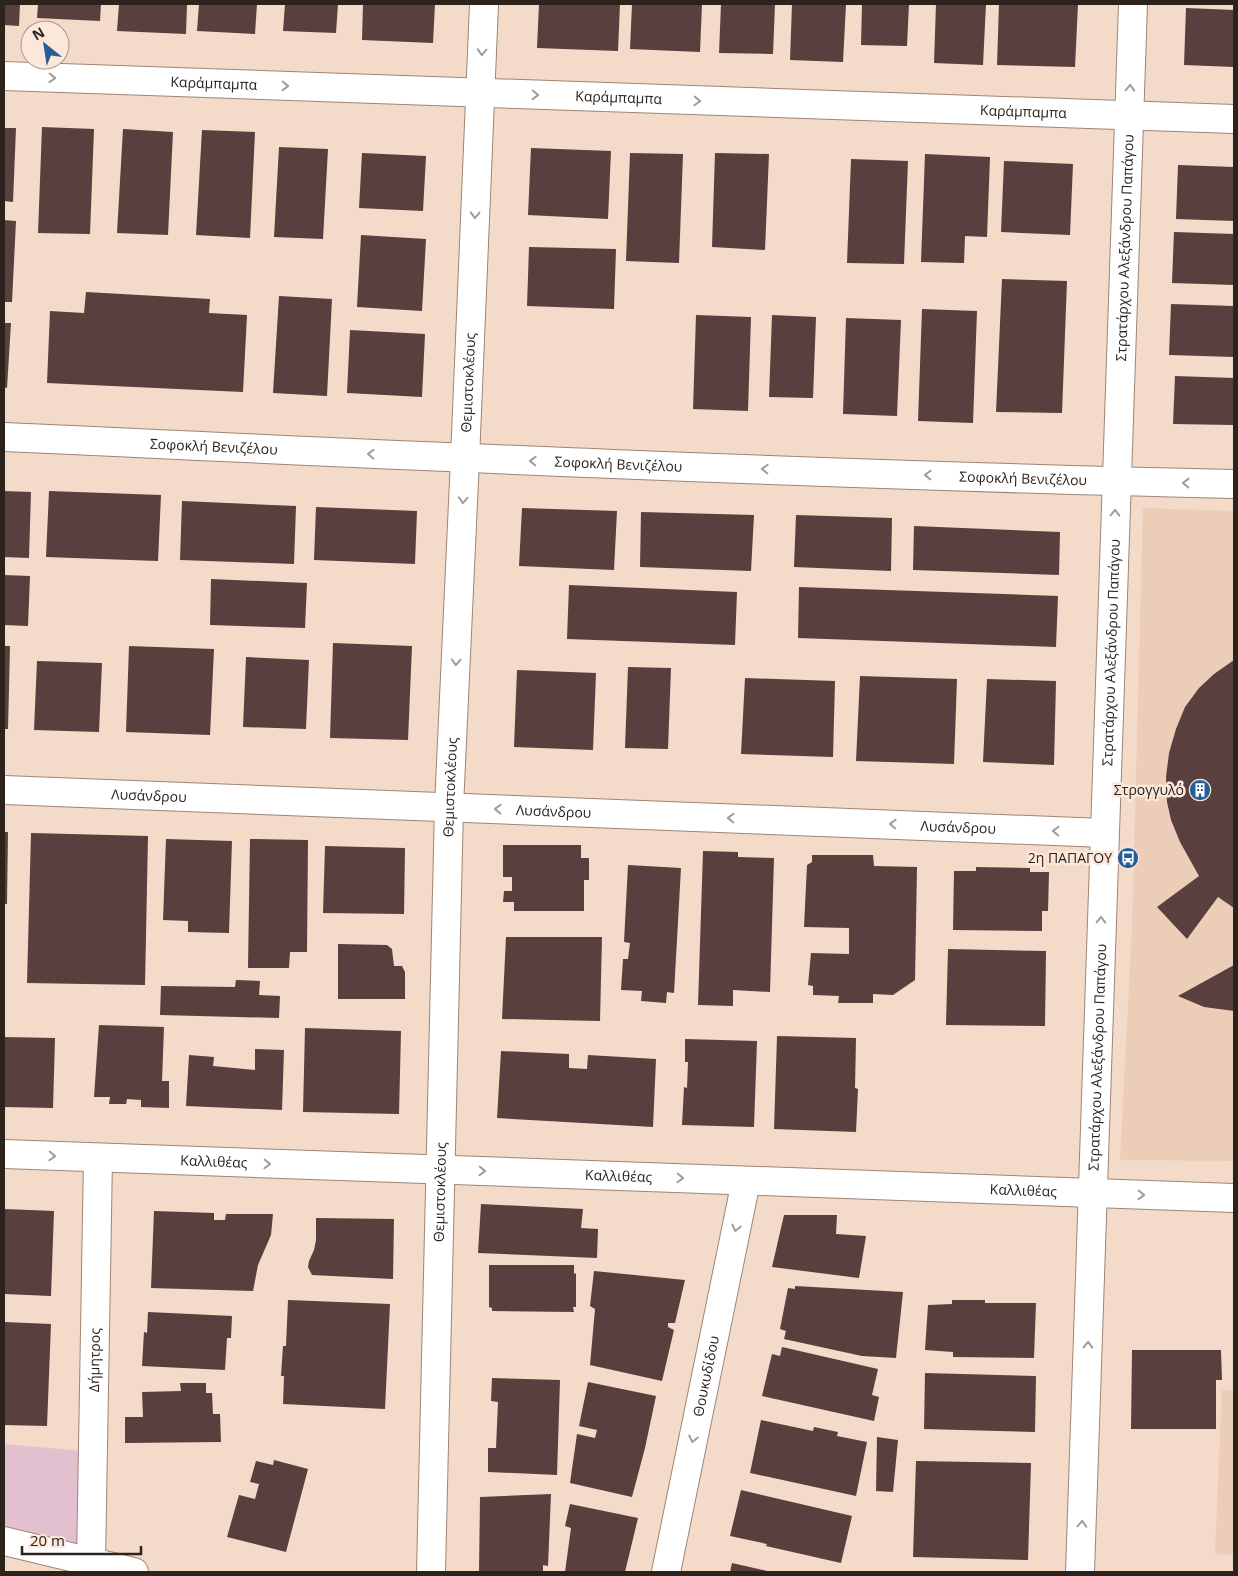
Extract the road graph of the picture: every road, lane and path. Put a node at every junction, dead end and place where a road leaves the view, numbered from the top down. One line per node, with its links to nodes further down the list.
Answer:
1 (484, 4): 4 (street, Θεμιστοκλέους, one-way to 4)
2 (1133, 4): 5 (street, Στρατάρχου Αλεξάνδρου Παπάγου, one-way to 2)
3 (4, 76): 4 (street, Καράμπαμπα, one-way to 4)
4 (480, 93): 5 (street, Καράμπαμπα, one-way to 5); 8 (street, Θεμιστοκλέους, one-way to 8)
5 (1129, 116): 6 (street, Καράμπαμπα); 9 (street, Στρατάρχου Αλεξάνδρου Παπάγου)
6 (1234, 119)
7 (4, 437): 8 (street, Σοφοκλή Βενιζέλου, one-way to 7)
8 (465, 459): 9 (street, Σοφοκλή Βενιζέλου, one-way to 8); 12 (street, Θεμιστοκλέους, one-way to 12)
9 (1116, 481): 10 (street, Σοφοκλή Βενιζέλου, one-way to 9); 13 (street, Στρατάρχου Αλεξάνδρου Παπάγου, one-way to 9)
10 (1234, 484)
11 (4, 790): 12 (street, Λυσάνδρου)
12 (449, 807): 13 (street, Λυσάνδρου, one-way to 12); 16 (street, Θεμιστοκλέους)
13 (1104, 832): 18 (street, Στρατάρχου Αλεξάνδρου Παπάγου, one-way to 13)
14 (4, 1154): 15 (street, Καλλιθέας, one-way to 15)
15 (98, 1158): 16 (street, Καλλιθέας, one-way to 16); 21 (street, Δήμητρος)
16 (440, 1170): 17 (street, Καλλιθέας, one-way to 17); 23 (street, Θεμιστοκλέους)
17 (746, 1180): 18 (street, Καλλιθέας); 24 (street, Θουκυδίδου, one-way to 24)
18 (1092, 1193): 19 (street, Καλλιθέας, one-way to 19); 25 (street, Στρατάρχου Αλεξάνδρου Παπάγου, one-way to 18)
19 (1234, 1198)
20 (4, 1541): 21 (street)
21 (91, 1562): 22 (street)
22 (134, 1572)
23 (431, 1572)
24 (666, 1572)
25 (1080, 1572)

